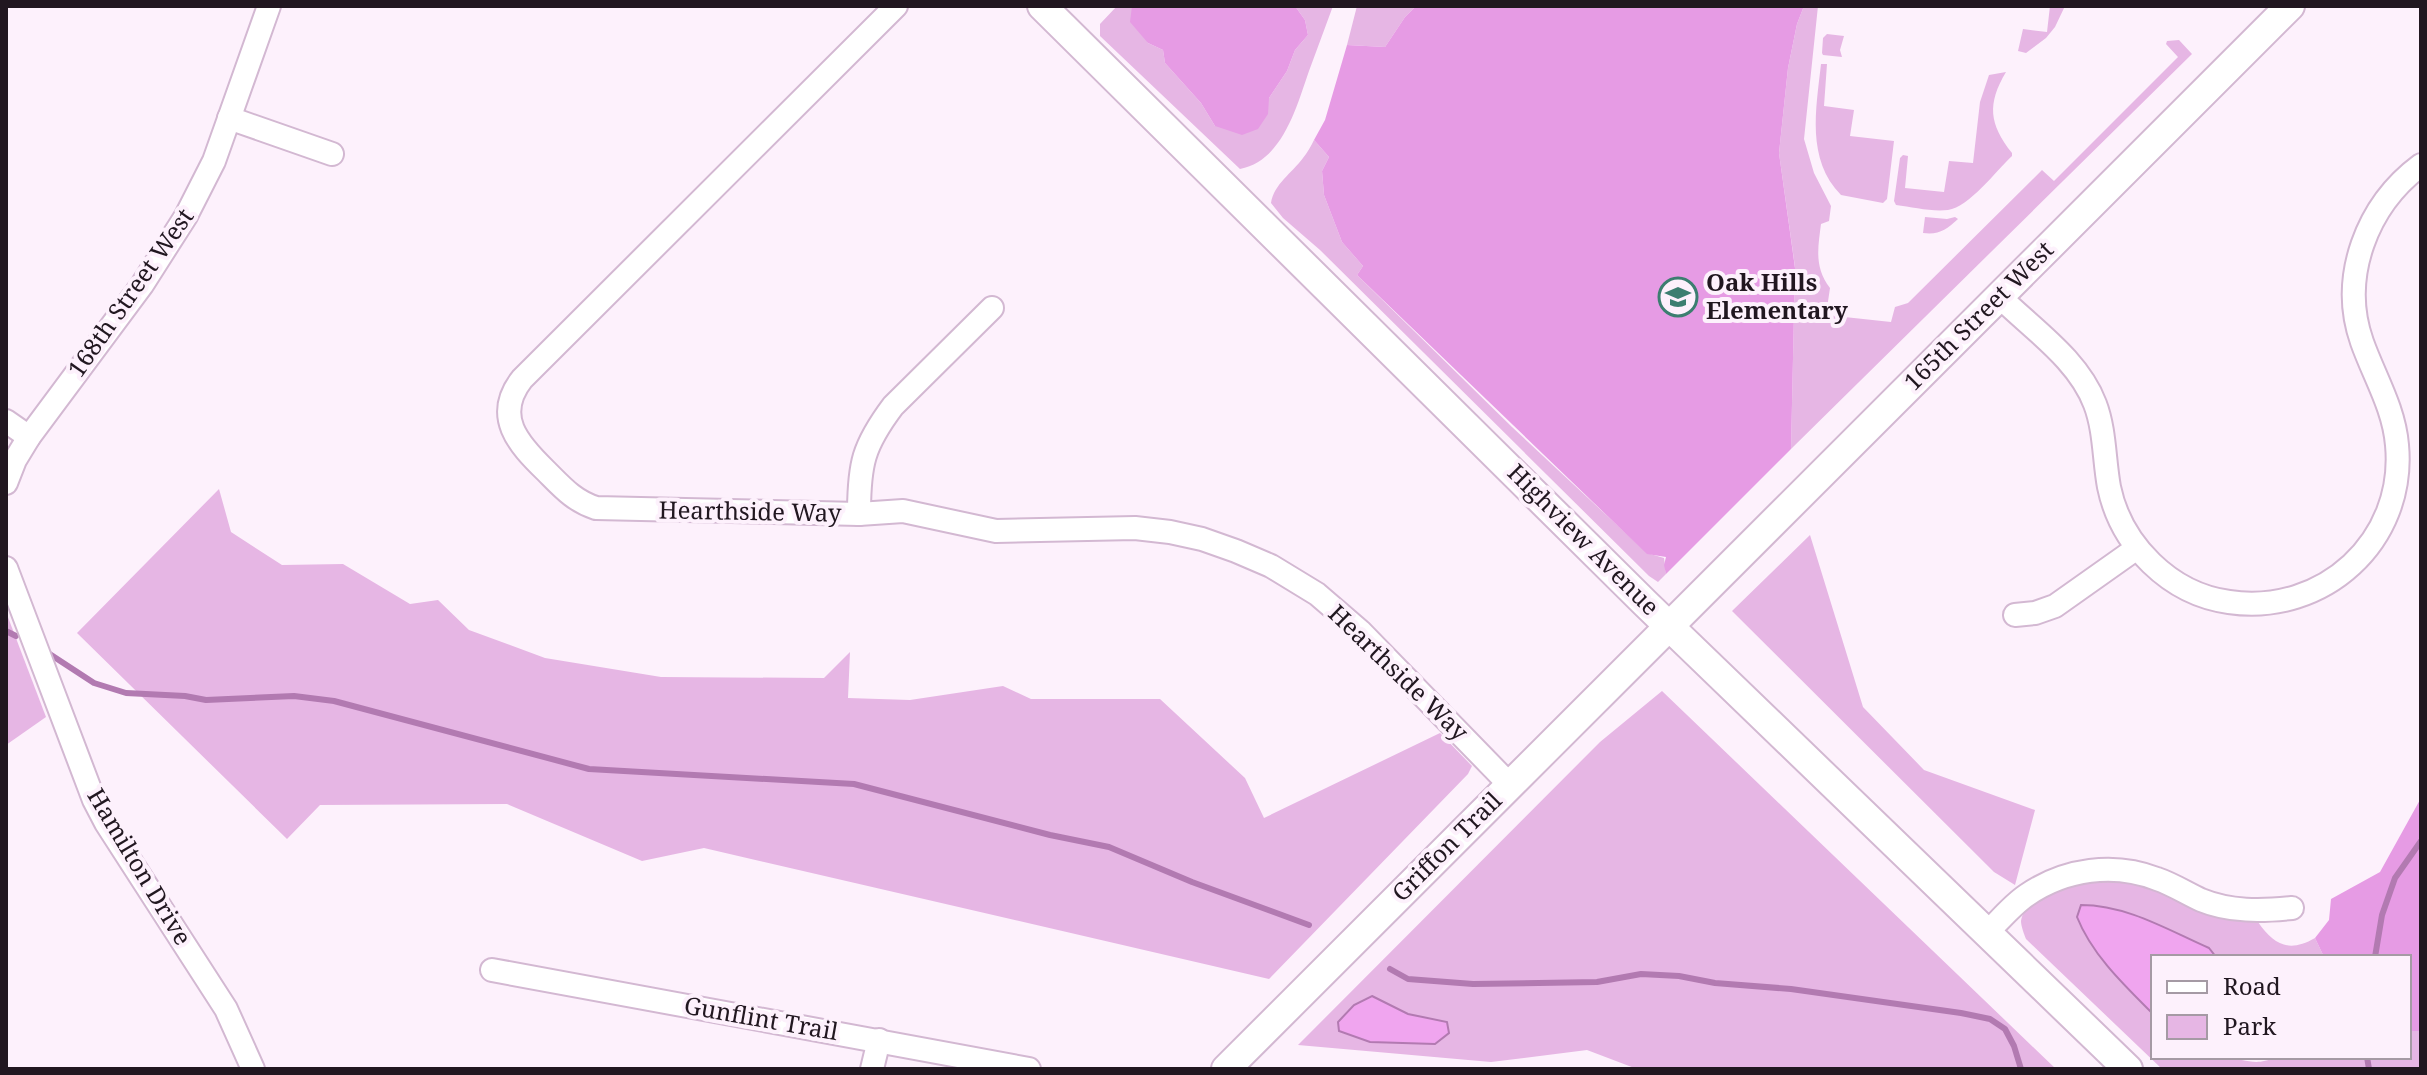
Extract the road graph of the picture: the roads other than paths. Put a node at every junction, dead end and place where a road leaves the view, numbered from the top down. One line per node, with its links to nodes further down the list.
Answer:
1 (269, 6): 5 (street, 168th Street West)
2 (896, 6): 13 (street, Hearthside Way)
3 (1042, 6): 17 (street, Highview Avenue)
4 (2290, 6): 8 (street, 165th Street West)
5 (229, 118): 6 (street); 11 (street, 168th Street West)
6 (332, 154)
7 (2421, 165): 14 (street)
8 (1999, 296): 14 (street); 17 (street, 165th Street West)
9 (992, 308): 13 (street)
10 (6, 421): 11 (street)
11 (29, 437): 12 (street)
12 (6, 483)
13 (859, 514): 18 (street, Hearthside Way)
14 (2137, 548): 16 (street)
15 (6, 568): 23 (street, Hamilton Drive)
16 (2015, 615)
17 (1670, 627): 18 (street, Griffon Trail); 20 (street, Highview Avenue)
18 (1509, 784): 26 (street, Griffon Trail)
19 (2292, 908): 20 (street)
20 (1987, 933): 27 (street, Highview Avenue)
21 (492, 970): 22 (street, Gunflint Trail)
22 (879, 1040): 24 (street); 25 (street, Gunflint Trail)
23 (253, 1069)
24 (872, 1069)
25 (1029, 1069)
26 (1226, 1069)
27 (2128, 1069)

